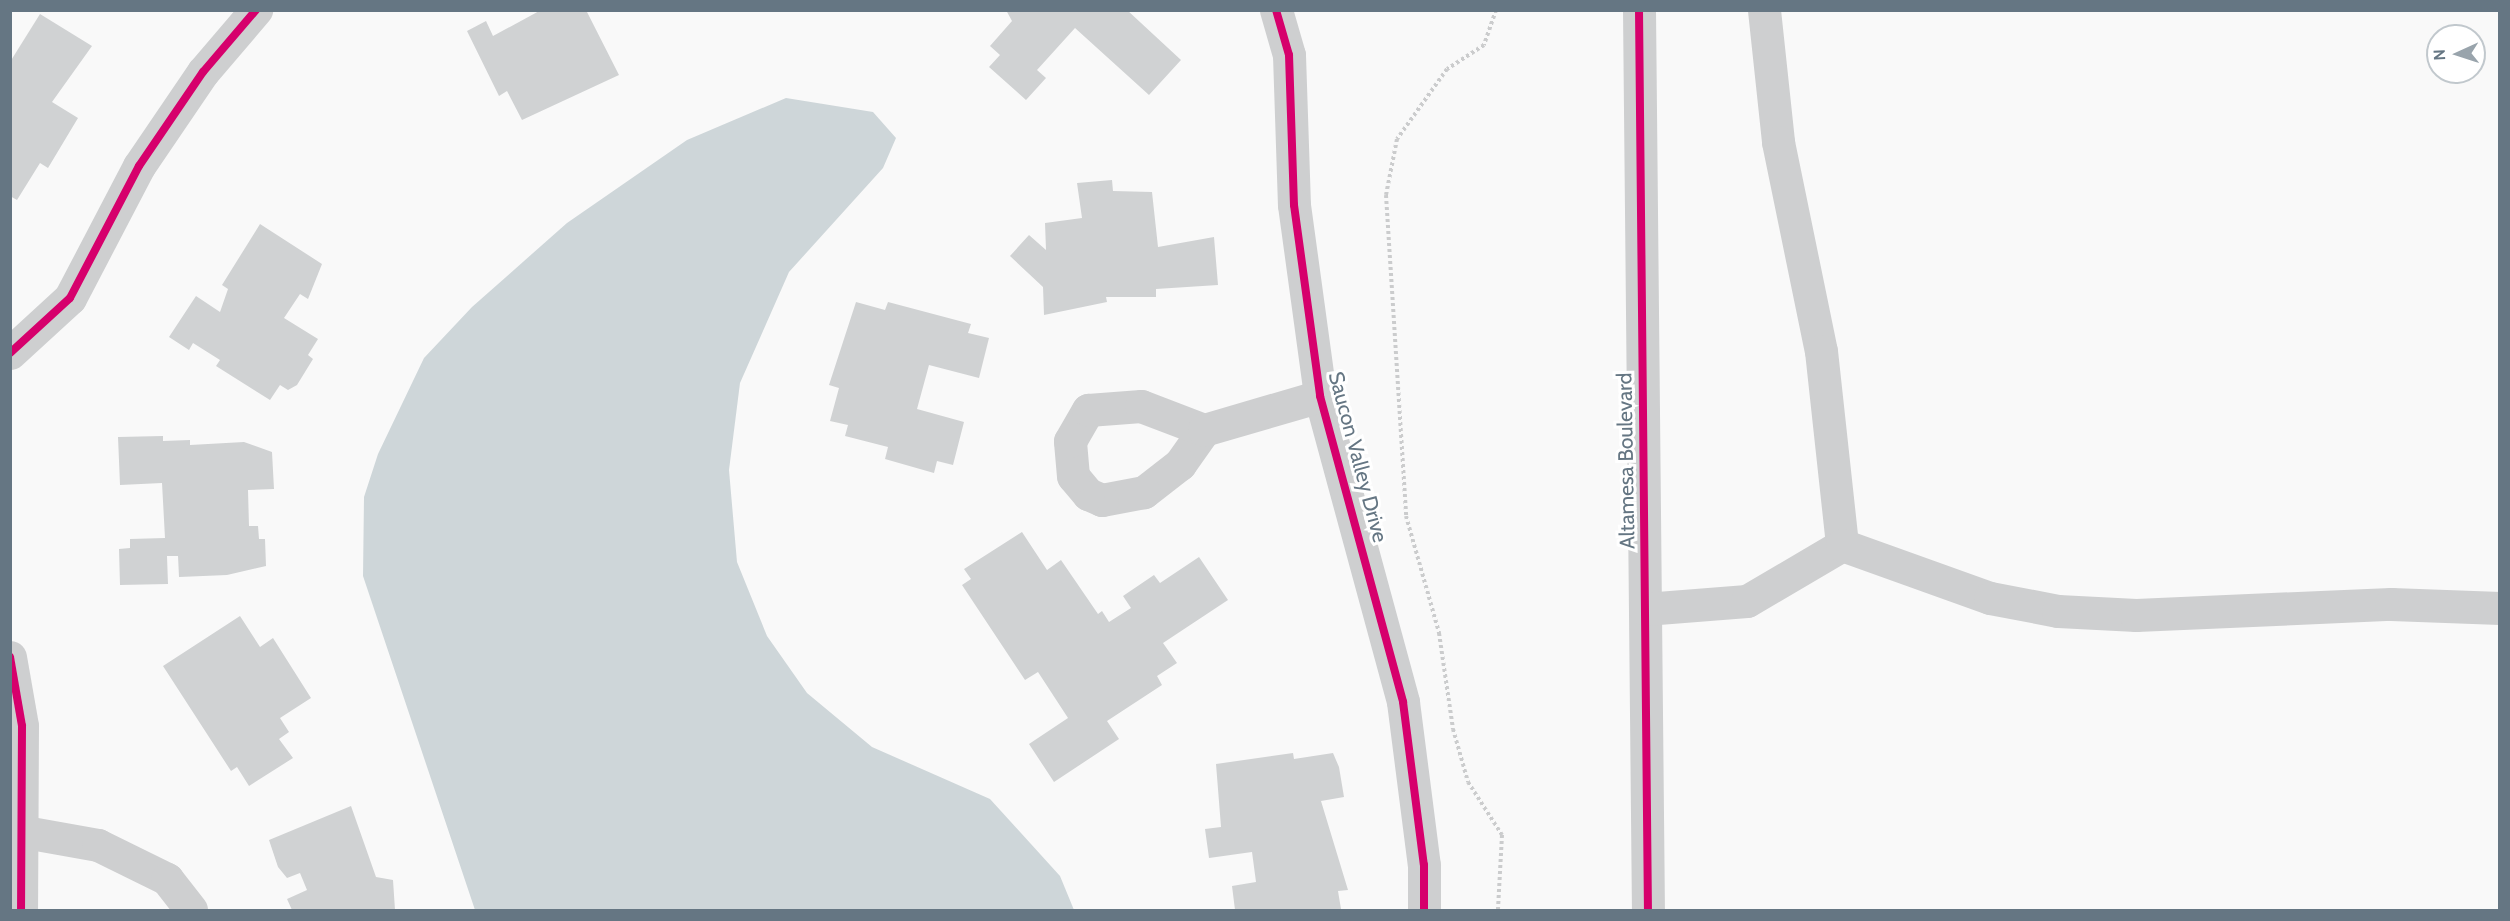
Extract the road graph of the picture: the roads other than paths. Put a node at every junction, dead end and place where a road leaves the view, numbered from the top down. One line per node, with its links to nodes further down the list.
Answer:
1 (256, 10): 5 (street)
2 (1275, 10): 6 (street, Saucon Valley Drive)
3 (1639, 10): 10 (street, Altamesa Boulevard)
4 (1764, 10): 8 (street)
5 (10, 353)
6 (1320, 396): 7 (street); 15 (street, Saucon Valley Drive)
7 (1204, 430)
8 (1842, 545): 9 (street); 10 (street)
9 (2499, 608)
10 (1645, 609): 16 (street, Altamesa Boulevard)
11 (10, 657): 12 (street)
12 (25, 832): 13 (street); 14 (street)
13 (21, 910)
14 (191, 910)
15 (1424, 910)
16 (1648, 910)

